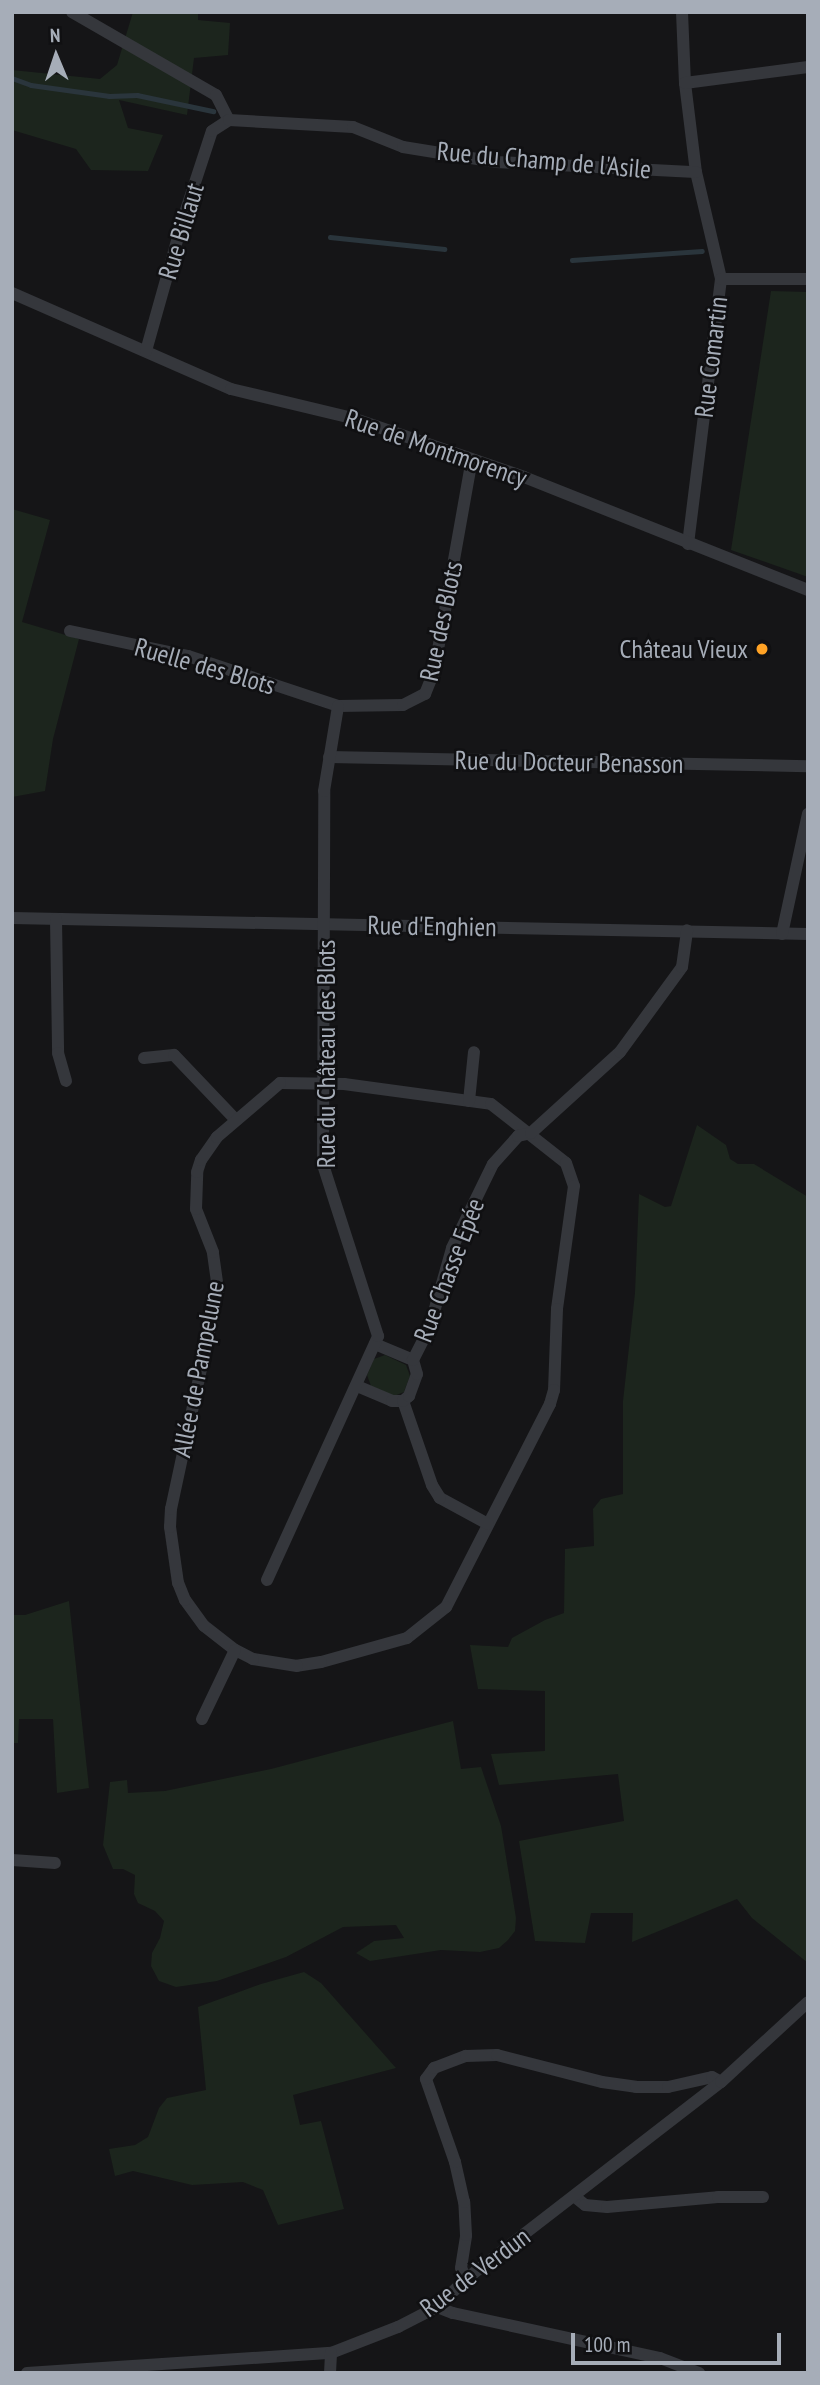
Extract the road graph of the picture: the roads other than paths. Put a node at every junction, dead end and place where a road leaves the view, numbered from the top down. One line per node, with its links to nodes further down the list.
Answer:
1 (72, 12): 5 (street)
2 (682, 12): 4 (street, Rue Comartin)
3 (808, 67): 4 (street)
4 (685, 83): 6 (street, Rue Comartin)
5 (229, 120): 6 (street, Rue du Champ de l'Asile); 10 (street, Rue Billaut)
6 (696, 172): 7 (street, Rue Comartin)
7 (721, 279): 8 (street); 12 (street, Rue Comartin)
8 (808, 279)
9 (12, 293): 10 (street, Rue de Montmorency)
10 (146, 351): 11 (street, Rue de Montmorency)
11 (472, 459): 12 (street, Rue de Montmorency); 15 (street, Rue des Blots)
12 (688, 544): 13 (street, Rue de Montmorency)
13 (808, 590)
14 (71, 631): 15 (street, Ruelle des Blots)
15 (338, 706): 16 (street, Rue du Château des Blots)
16 (329, 757): 17 (street, Rue du Docteur Benasson); 21 (street, Rue du Château des Blots)
17 (808, 766)
18 (808, 814): 23 (street)
19 (12, 918): 20 (street, Rue d'Enghien)
20 (56, 919): 21 (street, Rue d'Enghien); 27 (street)
21 (325, 924): 22 (street, Rue d'Enghien); 28 (street, Rue du Château des Blots)
22 (687, 930): 23 (street, Rue d'Enghien); 31 (street, Rue Chasse Epée)
23 (782, 934): 24 (street, Rue d'Enghien)
24 (808, 934)
25 (474, 1052): 29 (street)
26 (144, 1058): 30 (street)
27 (66, 1081)
28 (324, 1084): 29 (street, Allée de Pampelune); 30 (street, Allée de Pampelune); 32 (street, Rue du Château des Blots)
29 (469, 1101): 31 (street, Allée de Pampelune)
30 (236, 1120): 38 (street, Allée de Pampelune)
31 (531, 1133): 33 (street, Rue Chasse Epée); 36 (street, Allée de Pampelune)
32 (374, 1344): 33 (street); 34 (street, Rue du Château des Blots)
33 (413, 1360): 35 (street, Rue Chasse Epée)
34 (357, 1386): 35 (street); 37 (street, Rue du Château des Blots)
35 (403, 1401): 36 (street)
36 (488, 1524): 38 (street, Allée de Pampelune)
37 (267, 1580)
38 (235, 1650): 39 (street)
39 (202, 1719)
40 (12, 1860): 41 (street)
41 (55, 1863)
42 (808, 2001): 43 (street, Rue de Verdun)
43 (721, 2082): 44 (street, Rue de Verdun); 46 (street)
44 (574, 2196): 45 (street); 46 (street, Rue de Verdun)
45 (763, 2197)
46 (466, 2279): 47 (street, Rue de Verdun)
47 (437, 2307): 48 (street, Rue de Verdun); 51 (street)
48 (331, 2353): 49 (street, Rue de Verdun); 50 (street)
49 (27, 2373)
50 (330, 2373)
51 (699, 2373)

